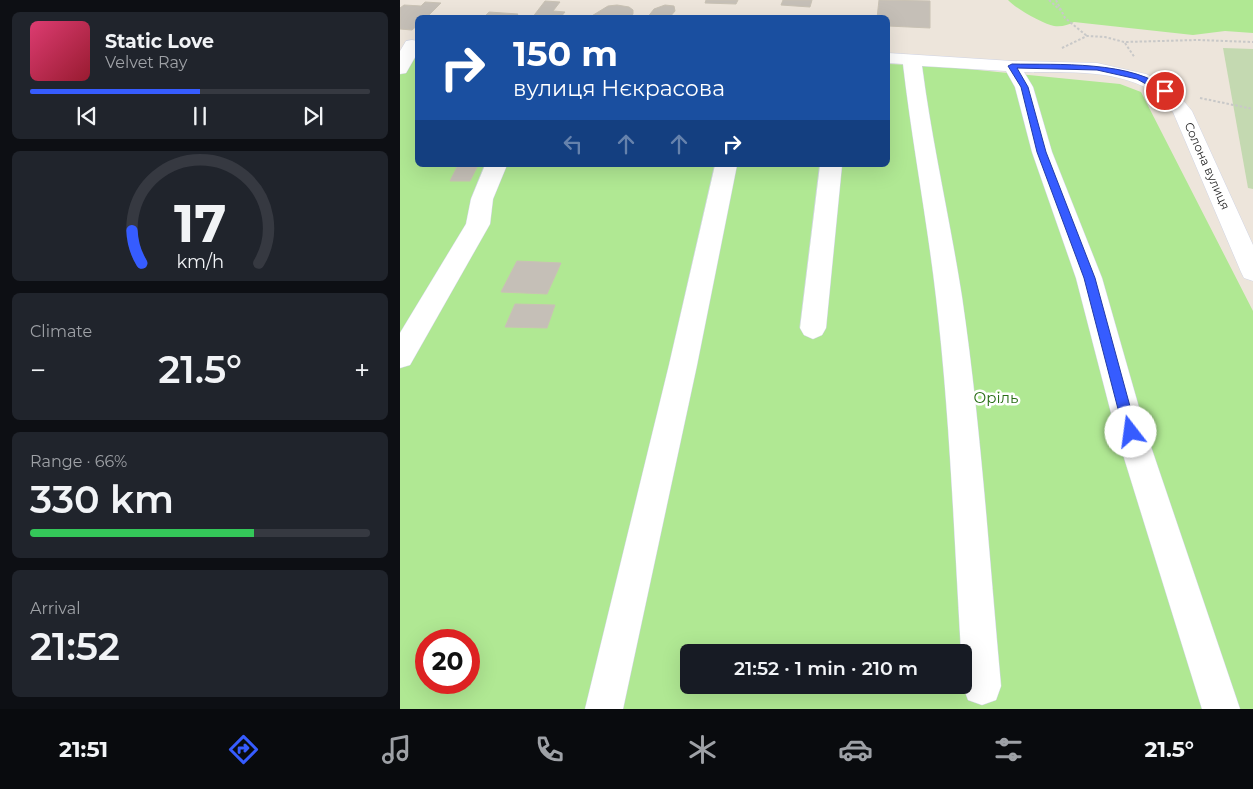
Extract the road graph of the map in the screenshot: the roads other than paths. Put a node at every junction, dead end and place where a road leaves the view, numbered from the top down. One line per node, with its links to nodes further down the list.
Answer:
1 (410, 45): 4 (street)
2 (900, 59): 3 (street, Солона вулиця); 11 (street)
3 (1012, 66): 8 (street, Солона вулиця); 13 (street)
4 (400, 69)
5 (495, 167): 10 (street)
6 (726, 167): 12 (street)
7 (831, 167): 9 (street)
8 (1253, 272)
9 (813, 328)
10 (400, 357)
11 (982, 686)
12 (604, 709)
13 (1222, 709)

